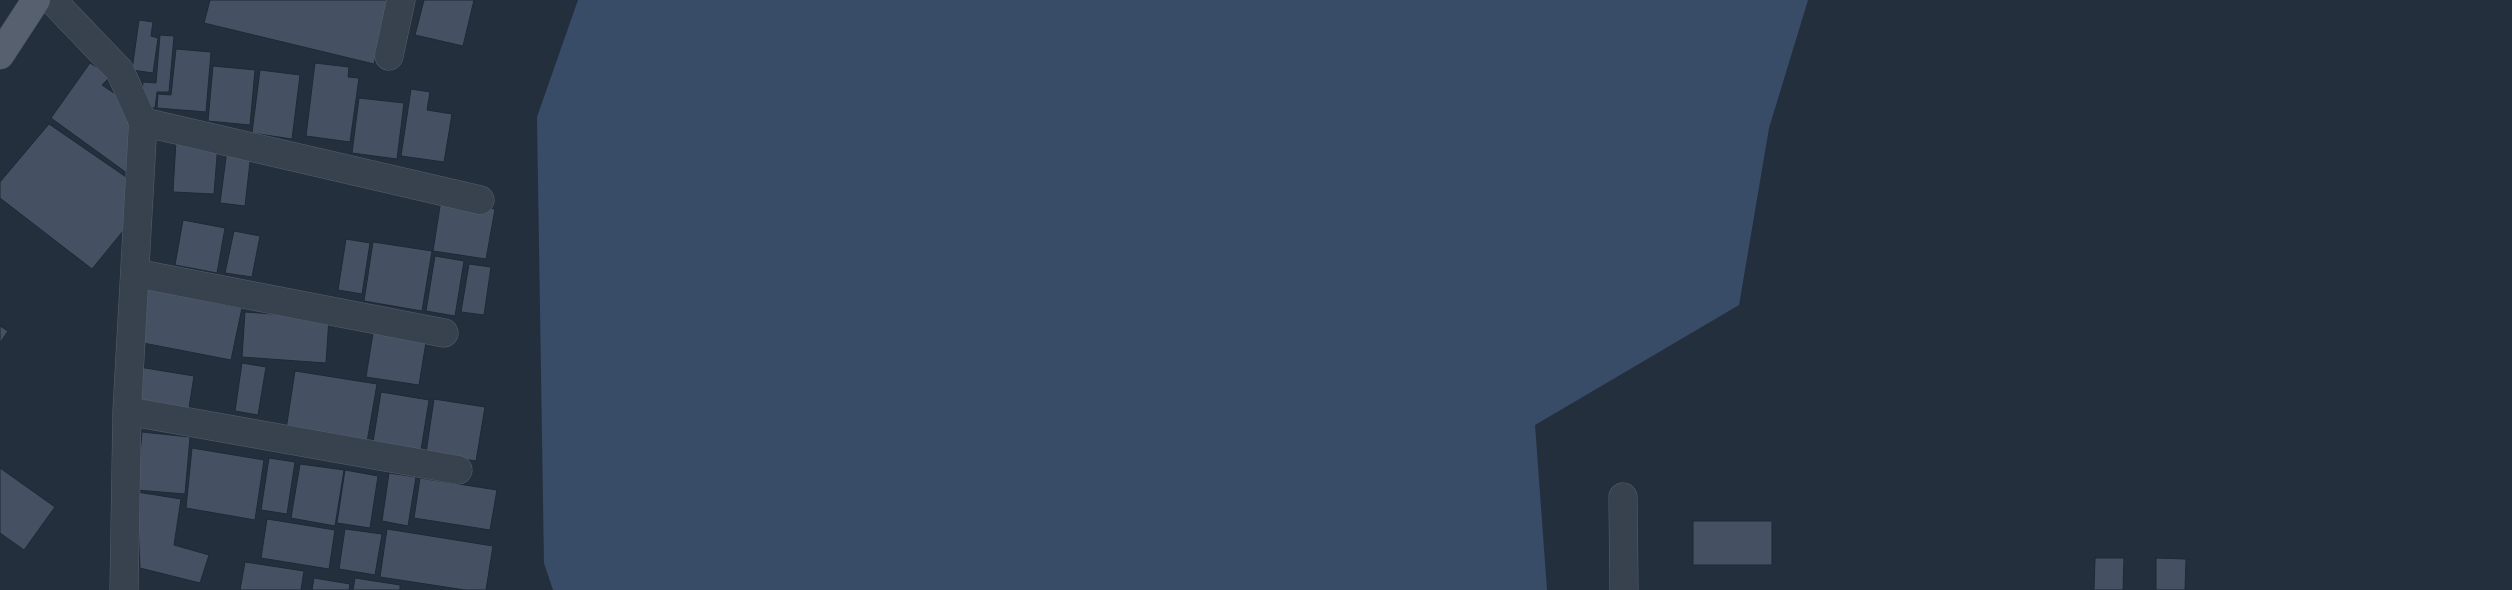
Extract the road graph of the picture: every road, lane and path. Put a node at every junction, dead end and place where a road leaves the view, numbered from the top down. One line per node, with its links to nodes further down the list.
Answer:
1 (36, 0): 4 (main road)
2 (52, 0): 6 (street)
3 (401, 0): 5 (street)
4 (0, 55)
5 (389, 56)
6 (143, 122): 7 (street); 8 (street)
7 (480, 200)
8 (135, 273): 9 (street); 10 (street)
9 (444, 333)
10 (128, 411): 11 (street); 13 (street)
11 (458, 470)
12 (1623, 497): 14 (street)
13 (130, 588)
14 (1624, 590)

